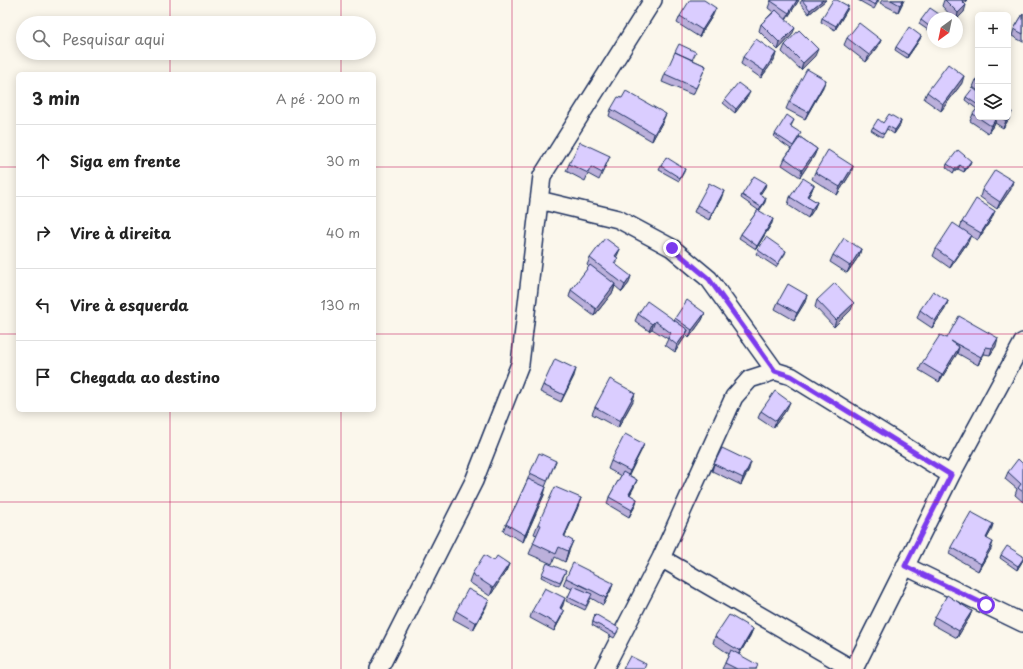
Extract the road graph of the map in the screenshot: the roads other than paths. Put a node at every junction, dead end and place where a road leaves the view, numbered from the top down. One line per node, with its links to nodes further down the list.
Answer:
1 (653, 0): 2 (street)
2 (539, 200): 4 (street); 9 (street)
3 (1023, 342): 5 (street)
4 (775, 371): 5 (street); 6 (street)
5 (951, 475): 7 (street)
6 (661, 558): 10 (street); 11 (street)
7 (905, 566): 8 (street); 11 (street)
8 (1023, 623)
9 (378, 669)
10 (604, 669)
11 (853, 669)

